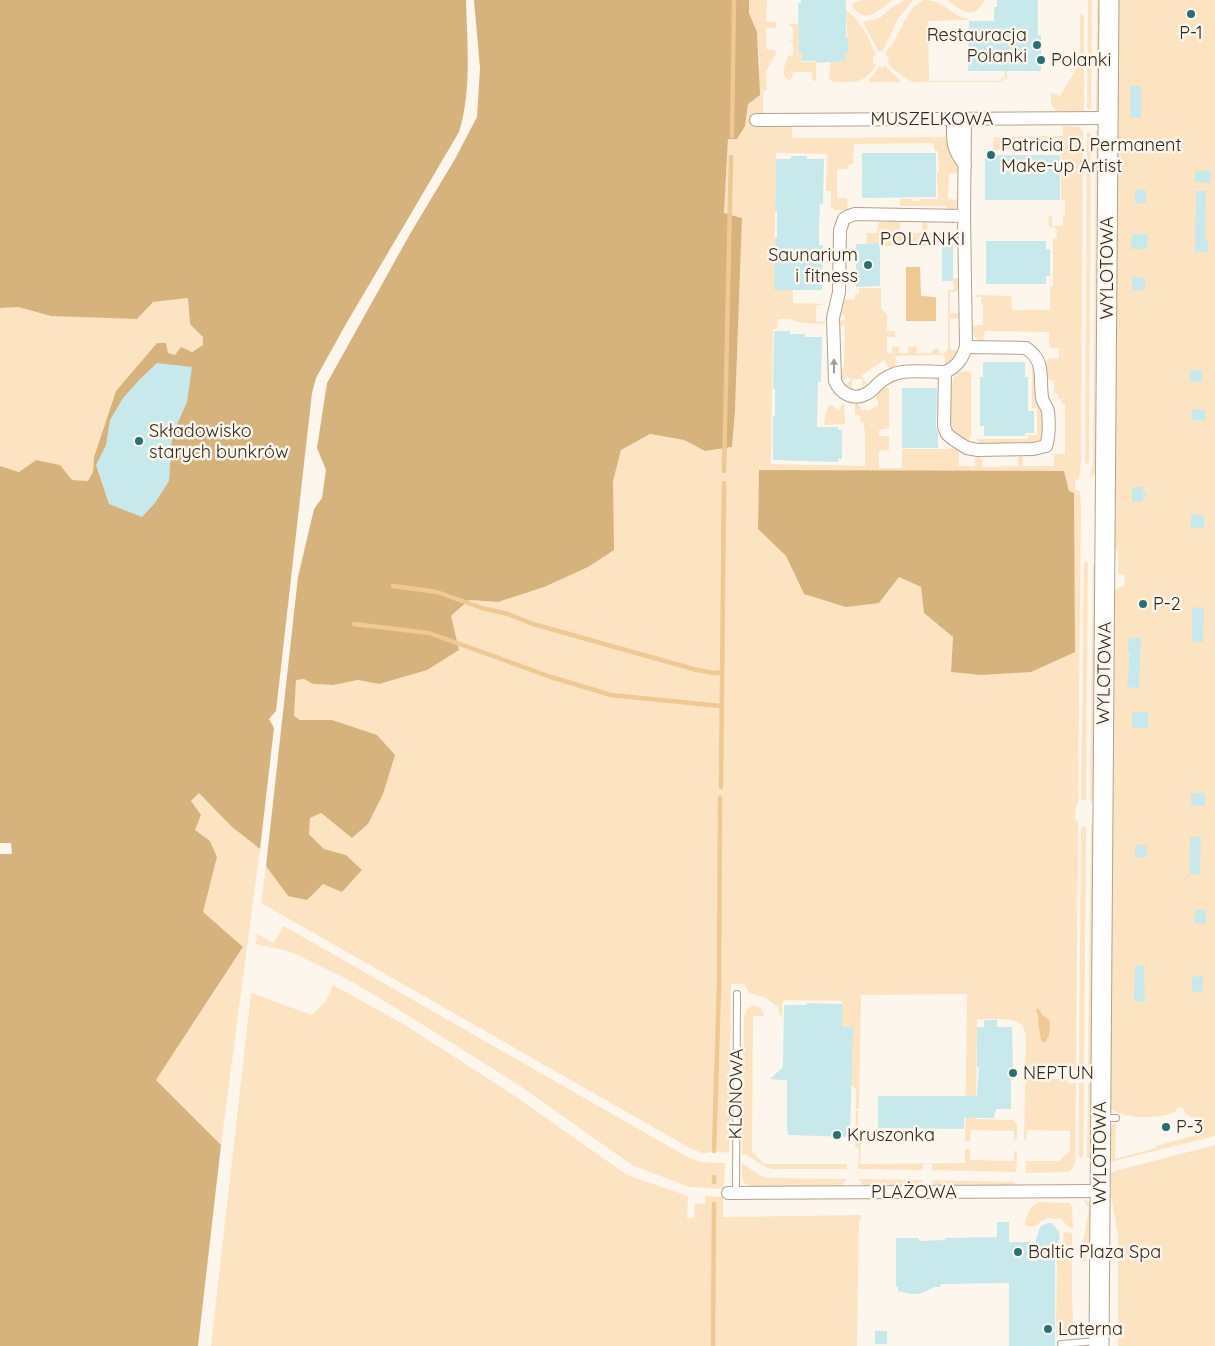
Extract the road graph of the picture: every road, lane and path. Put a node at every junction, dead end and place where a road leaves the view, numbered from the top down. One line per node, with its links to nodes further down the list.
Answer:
1 (1109, 0): 2 (street, WYLOTOWA)
2 (1108, 118): 3 (street, MUSZELKOWA); 9 (street, WYLOTOWA)
3 (959, 119): 4 (street, MUSZELKOWA); 5 (street)
4 (756, 120)
5 (964, 216): 6 (street); 7 (street, one-way to 5)
6 (966, 347): 7 (street); 7 (street)
7 (945, 372)
8 (737, 994): 10 (lane, KLONOWA)
9 (1100, 1190): 10 (street, PLAŻOWA); 11 (street, WYLOTOWA)
10 (732, 1193)
11 (1098, 1343): 12 (lane)
12 (1061, 1344)

